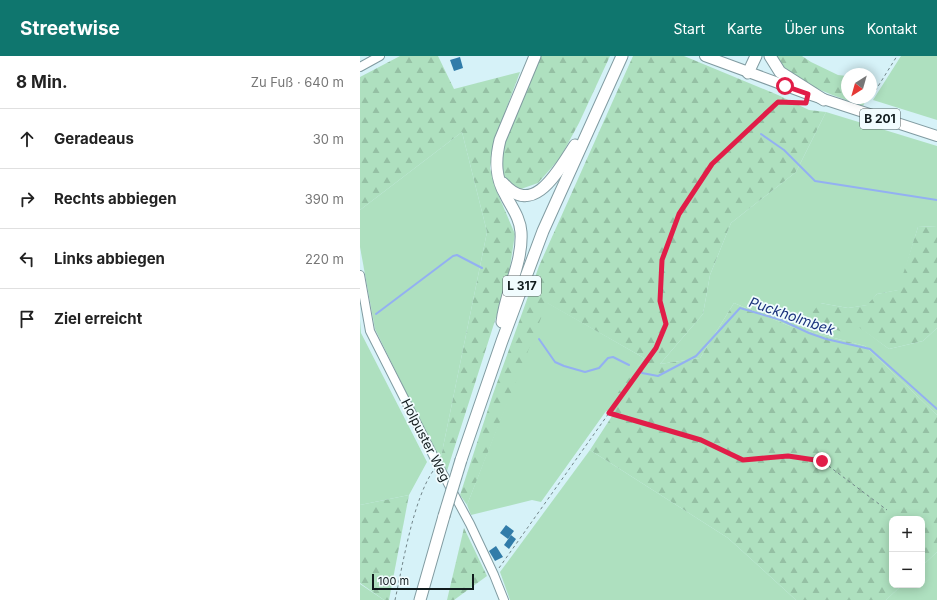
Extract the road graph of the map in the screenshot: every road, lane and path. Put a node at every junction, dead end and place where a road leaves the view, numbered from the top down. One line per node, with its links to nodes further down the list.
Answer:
1 (380, 56): 8 (street)
2 (535, 56): 15 (highway)
3 (622, 56): 13 (highway)
4 (705, 56): 9 (main road, B 201)
5 (756, 56): 9 (highway)
6 (770, 56): 12 (highway)
7 (897, 56): 10 (path)
8 (360, 67)
9 (748, 73): 11 (main road, B 201)
10 (877, 88)
11 (808, 94): 12 (main road, B 201); 18 (path)
12 (824, 100): 14 (main road, B 201)
13 (591, 123): 15 (highway); 17 (highway, L 317)
14 (937, 136)
15 (498, 178): 17 (highway)
16 (360, 276): 21 (street, Holpuster Weg)
17 (502, 341): 23 (highway, L 317, bridge)
18 (609, 413): 20 (path); 21 (path)
19 (434, 469): 22 (path)
20 (887, 510)
21 (494, 575): 24 (street, Holpuster Weg)
22 (395, 600)
23 (420, 600)
24 (504, 600)

